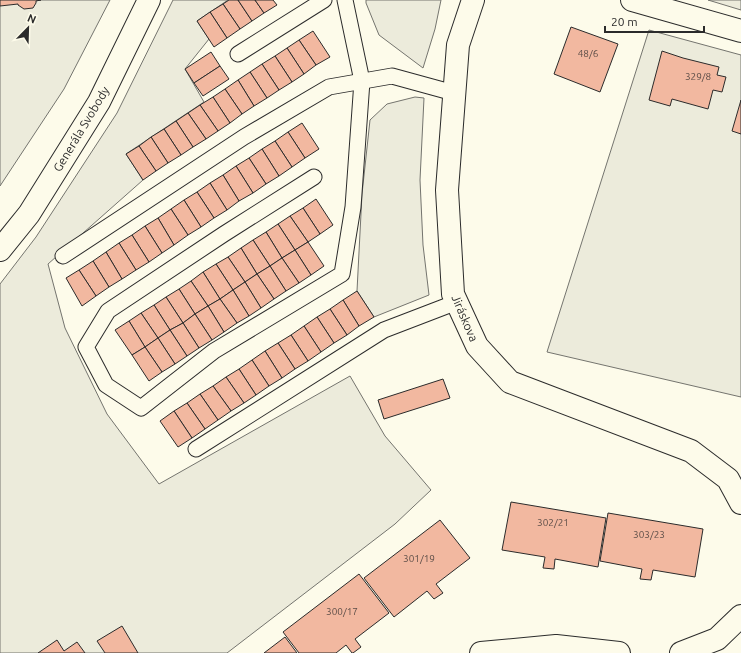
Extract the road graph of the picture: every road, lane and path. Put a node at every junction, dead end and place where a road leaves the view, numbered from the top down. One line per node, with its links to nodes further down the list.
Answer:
1 (149, 0): 11 (street, Generála Svobody)
2 (324, 0): 7 (lane)
3 (345, 0): 8 (lane)
4 (473, 0): 9 (street, Jiráskova)
5 (632, 0): 6 (street)
6 (741, 31)
7 (238, 54)
8 (362, 81): 9 (lane); 10 (lane); 12 (lane)
9 (454, 93): 13 (street, Jiráskova)
10 (314, 177)
11 (0, 250)
12 (64, 256)
13 (457, 302): 14 (lane); 15 (street, Jiráskova)
14 (196, 449)
15 (741, 503)
16 (741, 616): 19 (street)
17 (481, 653): 18 (street)
18 (619, 653)
19 (681, 653)

